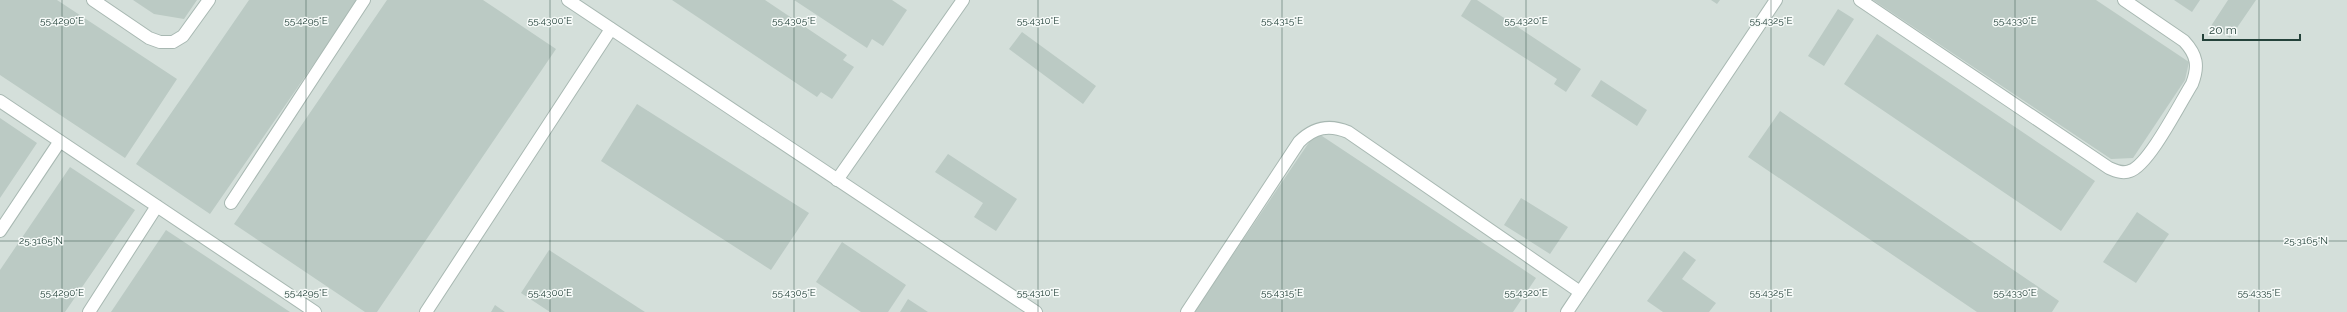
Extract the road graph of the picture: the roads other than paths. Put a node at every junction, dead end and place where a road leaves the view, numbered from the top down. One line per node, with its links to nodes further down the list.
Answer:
1 (93, 0): 2 (street)
2 (209, 0)
3 (364, 0): 13 (street)
4 (568, 0): 9 (street)
5 (963, 0): 12 (street)
6 (1776, 0): 16 (street)
7 (1860, 0): 8 (street)
8 (2124, 0)
9 (611, 29): 12 (street); 19 (street)
10 (0, 101): 11 (street)
11 (60, 141): 14 (street); 15 (street)
12 (837, 180): 20 (street)
13 (231, 203)
14 (157, 206): 17 (street); 18 (street)
15 (0, 231)
16 (1580, 292): 21 (street); 22 (street)
17 (89, 312)
18 (315, 312)
19 (426, 312)
20 (1036, 312)
21 (1187, 312)
22 (1567, 312)

